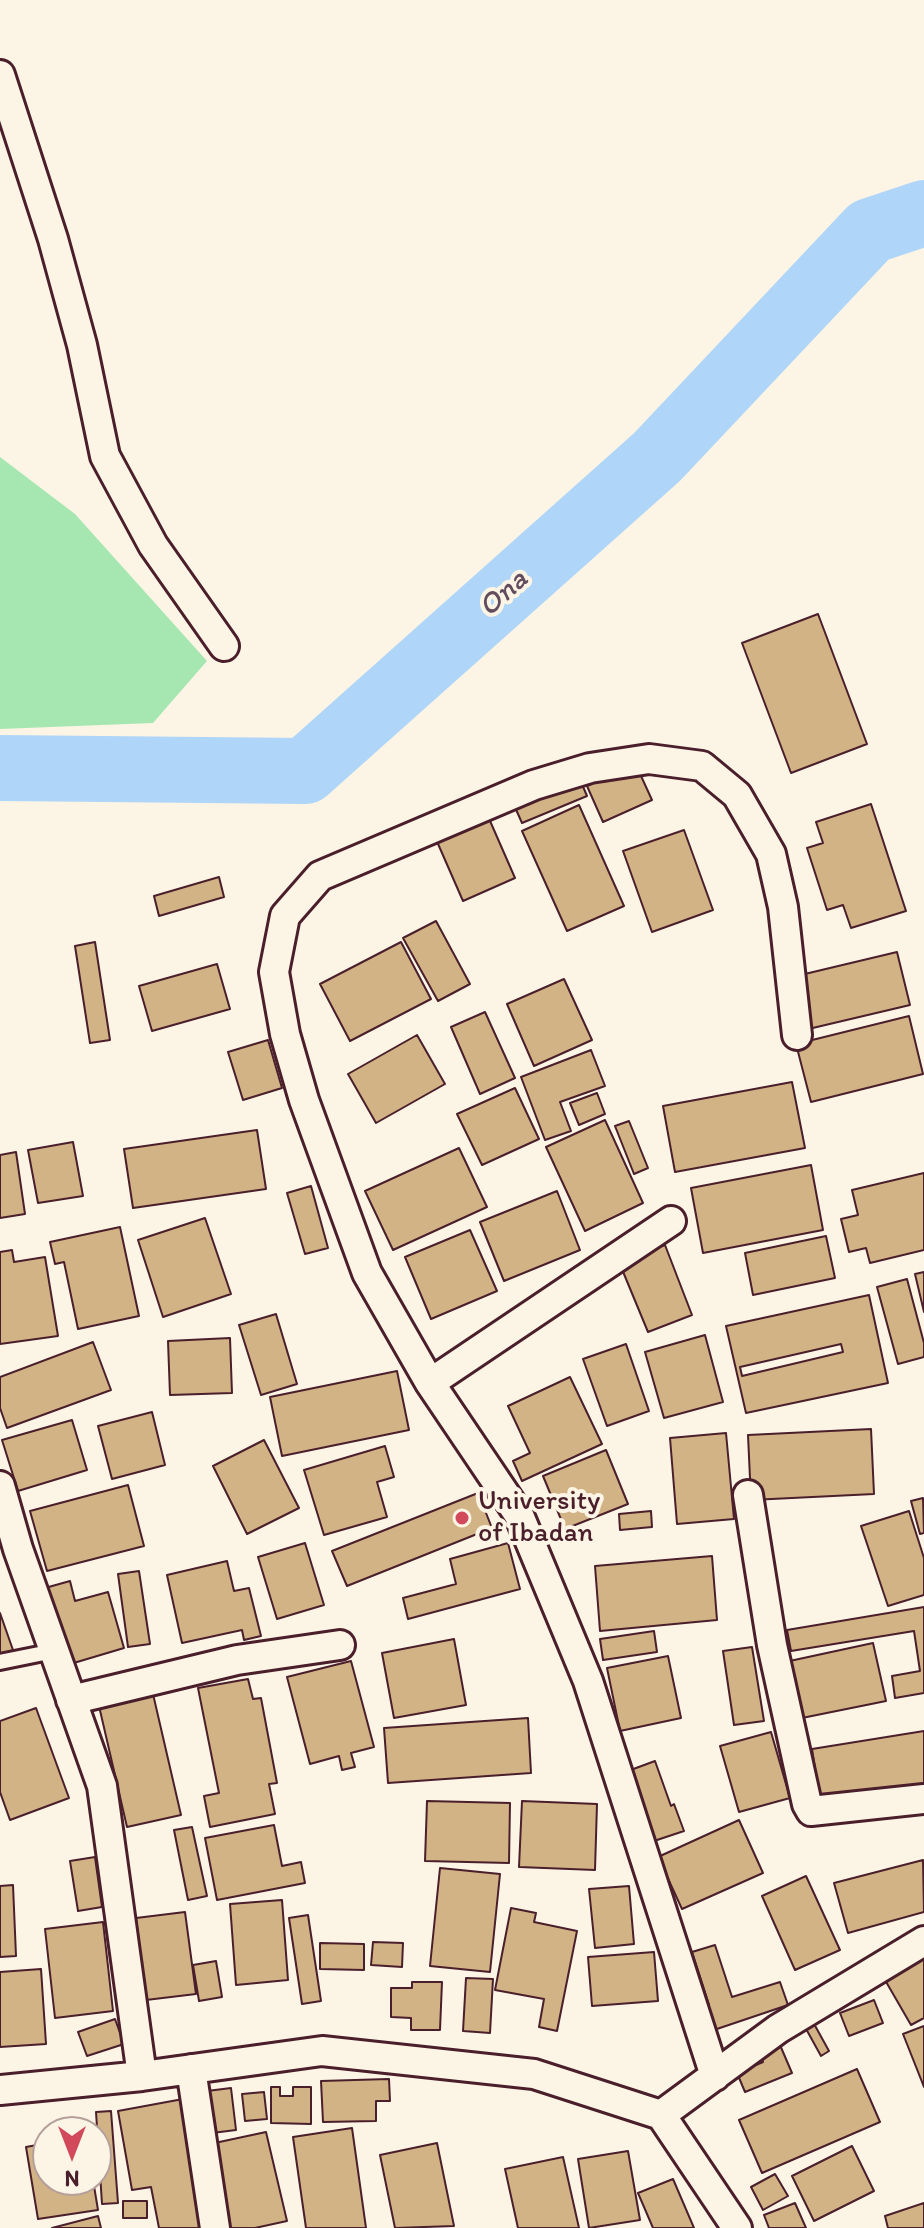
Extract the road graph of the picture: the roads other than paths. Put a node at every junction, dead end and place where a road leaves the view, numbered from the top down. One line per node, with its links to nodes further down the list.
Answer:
1 (0, 75): 2 (street)
2 (224, 646)
3 (797, 1035): 5 (street)
4 (671, 1221): 5 (street)
5 (430, 1383): 16 (street)
6 (0, 1486): 9 (street)
7 (748, 1495): 12 (street)
8 (340, 1645): 11 (street)
9 (54, 1651): 10 (lane); 11 (street)
10 (0, 1662)
11 (71, 1700): 15 (street)
12 (924, 1799)
13 (924, 1941): 16 (street)
14 (191, 2069): 15 (street); 18 (street); 19 (street)
15 (142, 2076): 17 (street)
16 (715, 2076): 18 (street)
17 (0, 2090)
18 (661, 2115): 20 (street)
19 (215, 2228)
20 (737, 2228)

